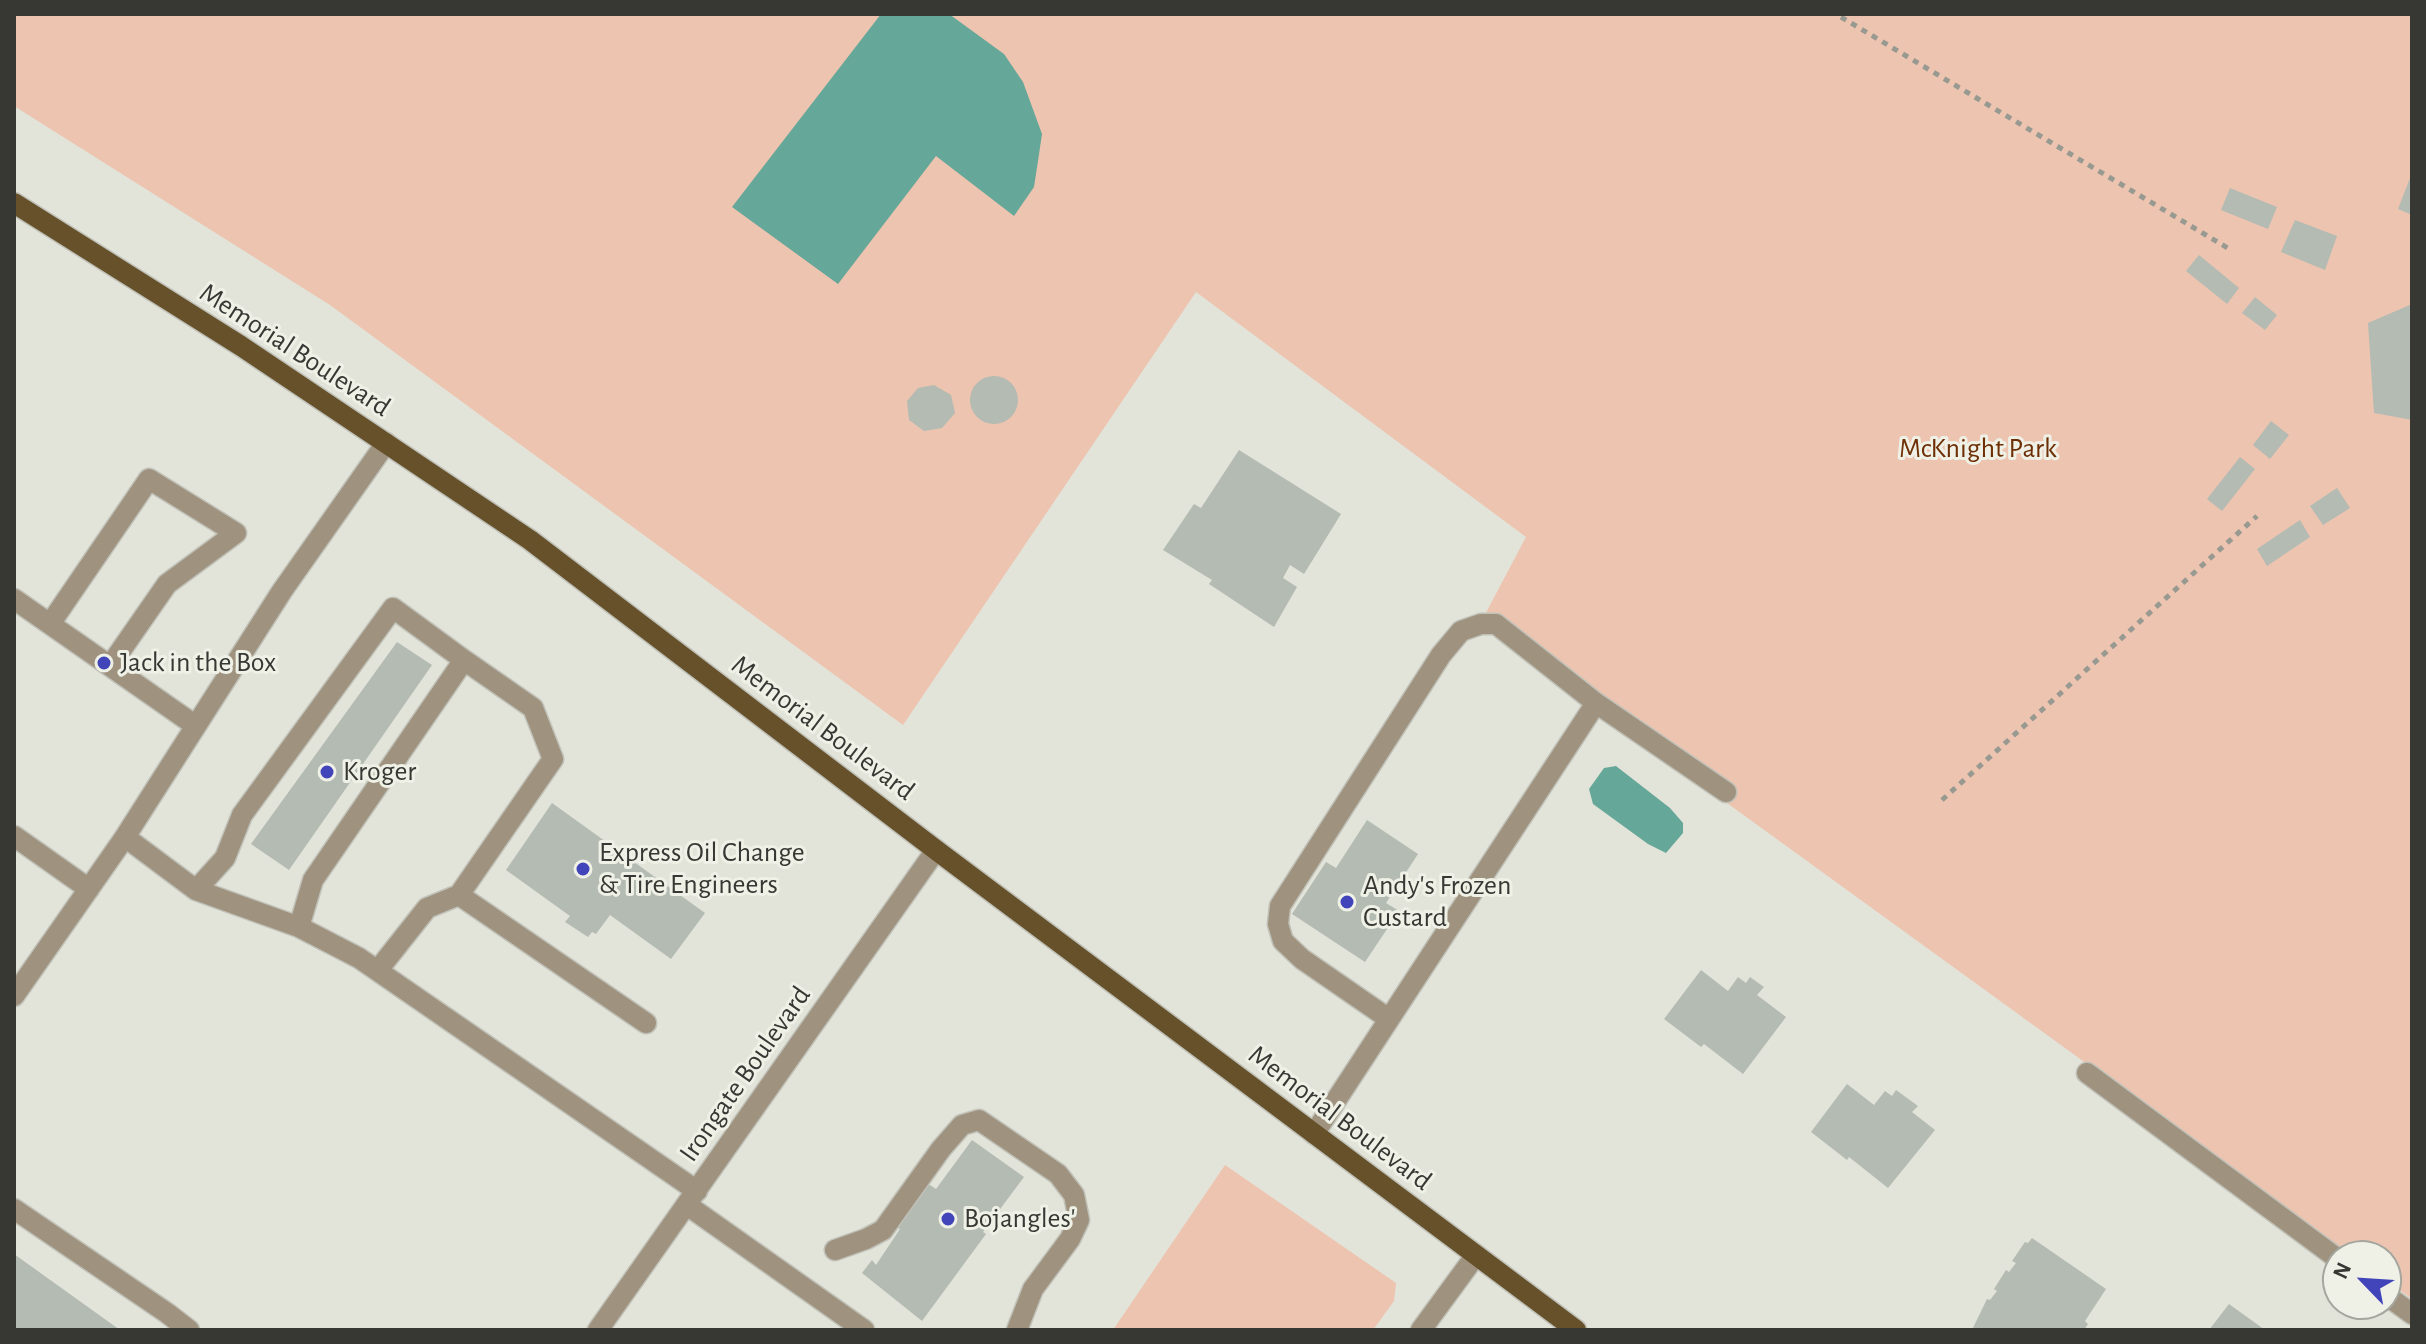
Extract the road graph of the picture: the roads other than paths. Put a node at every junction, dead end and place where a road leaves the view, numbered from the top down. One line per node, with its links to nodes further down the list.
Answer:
1 (14, 203): 2 (main road, Memorial Boulevard)
2 (386, 443): 8 (street); 12 (main road, Memorial Boulevard)
3 (14, 599): 4 (street)
4 (50, 624): 6 (street); 6 (street)
5 (464, 660): 14 (street); 15 (street); 16 (street)
6 (110, 666): 8 (street)
7 (1596, 703): 9 (street); 19 (street); 19 (street)
8 (196, 726): 11 (street)
9 (1726, 792)
10 (14, 836): 13 (street)
11 (125, 837): 13 (street); 14 (street)
12 (936, 850): 22 (main road, Memorial Boulevard); 23 (street, Irongate Boulevard)
13 (89, 889): 18 (street)
14 (196, 890): 16 (street)
15 (459, 895): 17 (street); 20 (street)
16 (299, 927): 17 (street)
17 (378, 970): 23 (street)
18 (14, 996)
19 (1389, 1019): 22 (street)
20 (646, 1023)
21 (2087, 1073): 25 (street)
22 (1314, 1134): 27 (main road, Memorial Boulevard)
23 (692, 1198): 29 (street, Irongate Boulevard); 30 (street)
24 (14, 1209): 28 (street)
25 (2322, 1247)
26 (835, 1250): 31 (street)
27 (1476, 1255): 32 (street); 33 (main road, Memorial Boulevard)
28 (189, 1330)
29 (598, 1330)
30 (864, 1330)
31 (1017, 1330)
32 (1421, 1330)
33 (1576, 1330)

